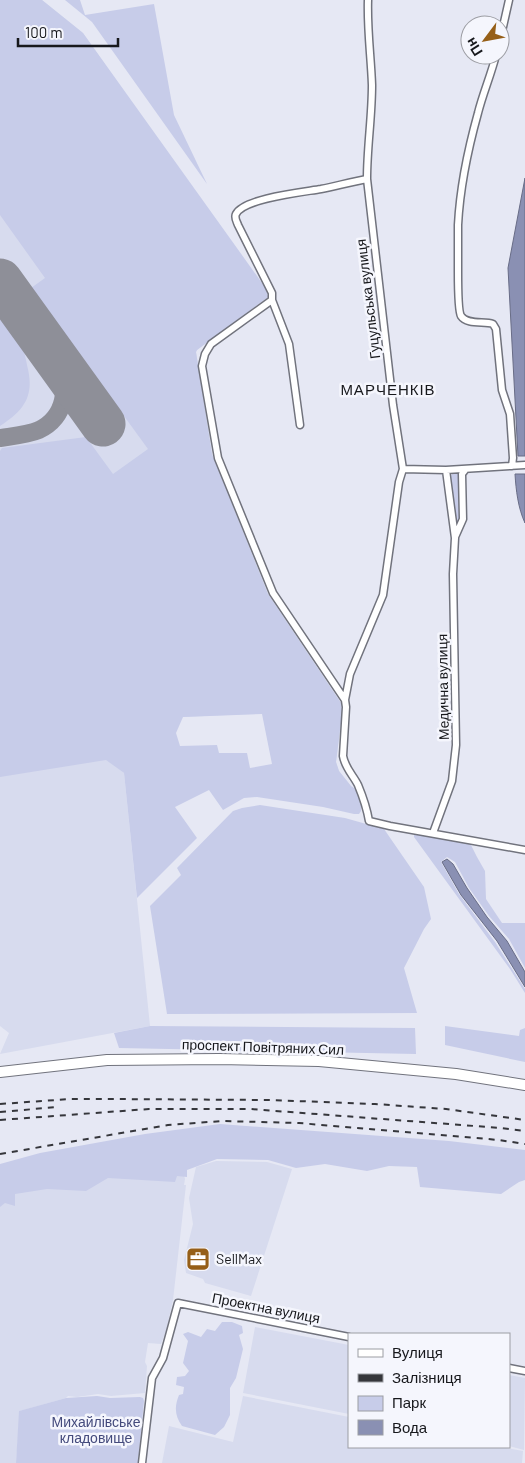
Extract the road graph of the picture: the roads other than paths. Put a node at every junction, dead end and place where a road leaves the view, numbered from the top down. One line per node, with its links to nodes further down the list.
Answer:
1 (368, 0): 5 (street, Гуцульська вулиця)
2 (509, 0): 3 (street)
3 (506, 15)
4 (493, 65): 9 (street)
5 (366, 178): 6 (street); 10 (street, Гуцульська вулиця)
6 (272, 300): 7 (street); 14 (street)
7 (300, 425)
8 (524, 465): 9 (street)
9 (512, 466): 11 (street)
10 (403, 469): 12 (street); 14 (street, Гуцульська вулиця)
11 (466, 469): 12 (street); 13 (street, Медична вулиця)
12 (446, 470): 13 (street, Медична вулиця)
13 (455, 538): 15 (street, Медична вулиця)
14 (345, 700): 15 (street, Гуцульська вулиця)
15 (433, 833): 16 (street)
16 (525, 850)
17 (0, 1072): 18 (main road, проспект Повітряних Сил)
18 (525, 1084)
19 (348, 1337): 22 (street, Проектна вулиця)
20 (510, 1368): 21 (street)
21 (525, 1371)
22 (142, 1463)

